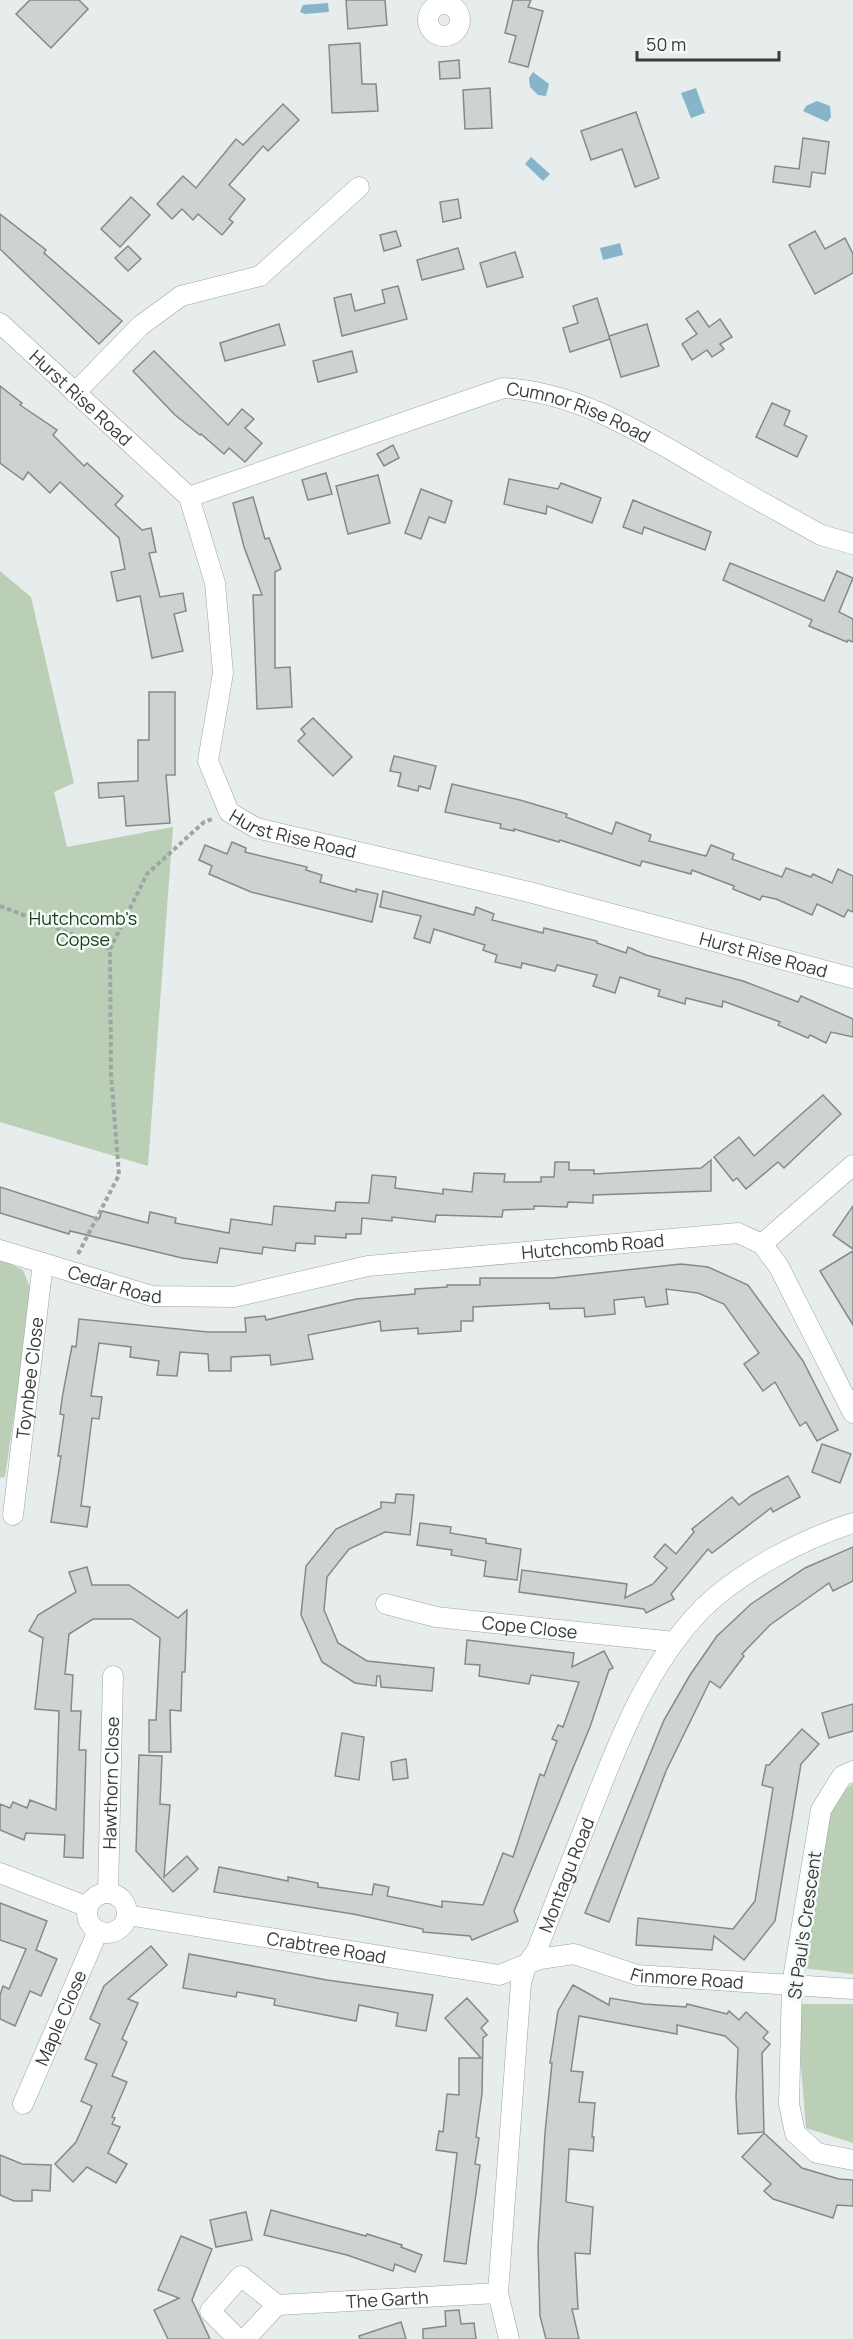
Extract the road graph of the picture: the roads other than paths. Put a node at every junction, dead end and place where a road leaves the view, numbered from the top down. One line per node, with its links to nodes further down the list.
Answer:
1 (359, 187): 3 (street)
2 (0, 322): 3 (street, Hurst Rise Road)
3 (75, 393): 4 (street, Hurst Rise Road)
4 (189, 497): 5 (street, Cumnor Rise Road); 6 (street, Hurst Rise Road)
5 (853, 544)
6 (853, 978)
7 (853, 1166): 8 (street)
8 (762, 1244): 11 (street, Hutchcomb Road); 12 (street)
9 (0, 1250): 10 (street, Cedar Road)
10 (43, 1263): 11 (street, Cedar Road); 13 (street, Toynbee Close)
11 (234, 1297)
12 (853, 1413)
13 (8, 1492): 14 (street, Toynbee Close)
14 (13, 1515)
15 (853, 1523): 17 (street, Montagu Road)
16 (386, 1604): 17 (street, Cope Close)
17 (674, 1642): 25 (street, Montagu Road)
18 (113, 1676): 21 (street, Hawthorn Close)
19 (853, 1771): 26 (street, St Paul's Crescent)
20 (0, 1873): 22 (street)
21 (108, 1893): 22 (street); 23 (street)
22 (88, 1907): 24 (street)
23 (127, 1915): 24 (street); 25 (street, Crabtree Road)
24 (98, 1931): 28 (street, Maple Close)
25 (526, 1966): 26 (street, Finmore Road); 30 (street, Montagu Road)
26 (792, 1986): 27 (street, Finmore Road); 29 (street, St Paul's Crescent)
27 (853, 1989)
28 (23, 2104)
29 (853, 2160)
30 (498, 2293): 31 (street, The Garth); 34 (street, Montagu Road)
31 (277, 2305): 32 (street); 33 (street)
32 (238, 2339)
33 (245, 2339)
34 (509, 2339)

